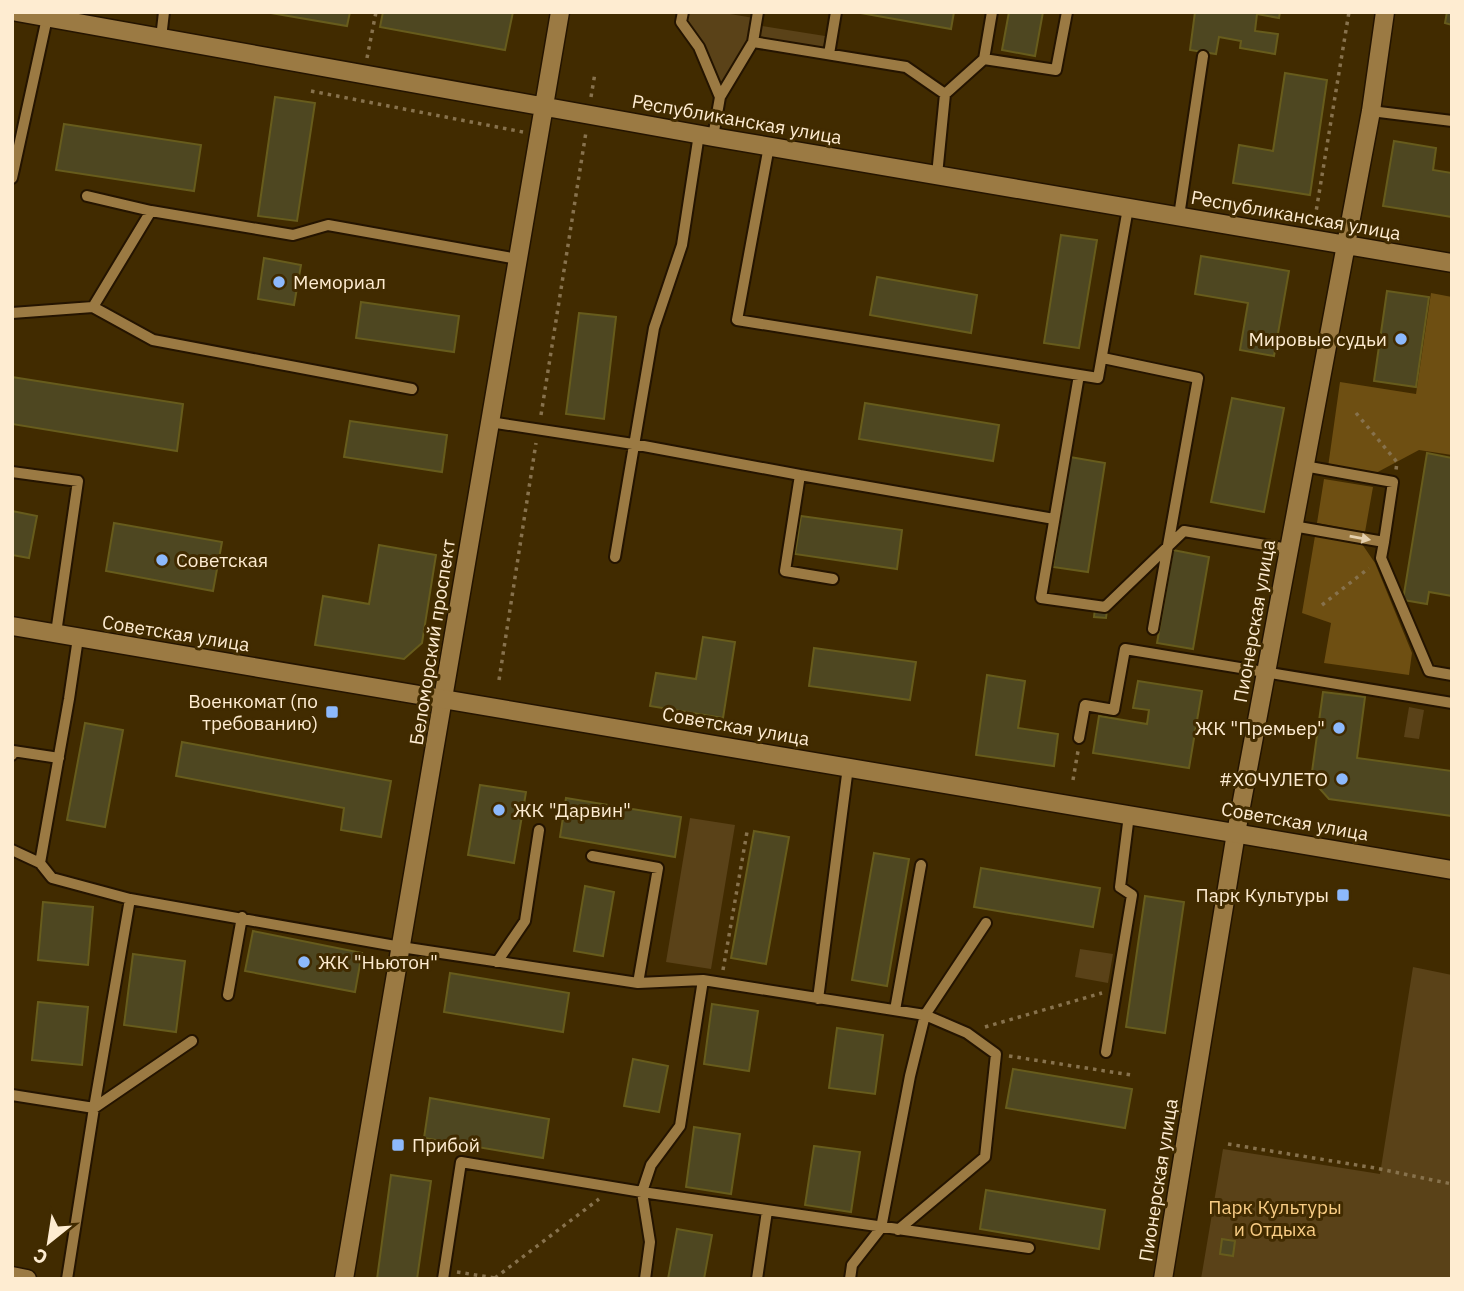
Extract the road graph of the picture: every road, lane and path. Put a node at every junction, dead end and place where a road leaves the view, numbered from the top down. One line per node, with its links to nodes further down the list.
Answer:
1 (16, 12): 12 (street, Республиканская улица)
2 (164, 12): 13 (lane)
3 (376, 12): 18 (path)
4 (560, 12): 23 (street, Беломорский проспект)
5 (683, 12): 22 (lane)
6 (758, 12): 14 (lane)
7 (836, 12): 15 (lane)
8 (992, 12): 17 (lane)
9 (1067, 12): 17 (lane)
10 (1349, 12): 36 (path)
11 (1385, 12): 24 (street, Пионерская улица)
12 (47, 18): 13 (street, Республиканская улица); 31 (lane)
13 (161, 38): 23 (street, Республиканская улица)
14 (753, 42): 15 (lane); 22 (lane)
15 (829, 54): 21 (lane)
16 (1203, 56): 35 (lane)
17 (984, 59): 21 (lane)
18 (366, 60)
19 (595, 73): 25 (path)
20 (311, 90): 27 (path)
21 (945, 94): 30 (lane)
22 (720, 97): 28 (lane)
23 (544, 107): 25 (street, Республиканская улица); 27 (street, Беломорский проспект)
24 (1371, 111): 26 (lane); 37 (street, Пионерская улица)
25 (588, 115): 28 (street, Республиканская улица); 47 (path)
26 (1452, 121)
27 (539, 135): 38 (street, Беломорский проспект)
28 (706, 136): 29 (street, Республиканская улица); 48 (lane)
29 (769, 146): 30 (street, Республиканская улица); 43 (lane)
30 (937, 175): 33 (street, Республиканская улица)
31 (12, 178)
32 (87, 196): 34 (lane)
33 (1128, 208): 35 (street, Республиканская улица); 42 (lane)
34 (151, 211): 38 (lane); 40 (lane)
35 (1179, 216): 37 (street, Республиканская улица)
36 (1315, 218)
37 (1346, 245): 39 (street, Республиканская улица); 49 (street, Пионерская улица)
38 (518, 259): 46 (street, Беломорский проспект)
39 (1452, 263)
40 (93, 307): 41 (lane); 44 (lane)
41 (12, 313)
42 (1103, 358): 43 (lane); 54 (lane)
43 (1079, 375): 53 (lane)
44 (412, 389)
45 (1356, 413): 52 (path)
46 (490, 422): 47 (lane); 71 (street, Беломорский проспект)
47 (538, 430): 48 (lane); 70 (path)
48 (633, 444): 51 (lane); 60 (lane)
49 (1304, 466): 52 (lane); 55 (street, Пионерская улица)
50 (12, 472): 66 (lane)
51 (800, 475): 53 (lane); 62 (lane)
52 (1393, 482): 57 (lane)
53 (1054, 519): 58 (lane)
54 (1173, 524): 56 (lane); 58 (lane)
55 (1293, 526): 57 (lane, one-way to 57); 59 (street, Пионерская улица)
56 (1184, 531): 58 (lane); 59 (lane)
57 (1384, 542): 61 (lane)
58 (1169, 546): 65 (lane)
59 (1289, 549): 68 (street, Пионерская улица)
60 (615, 557)
61 (1381, 558): 63 (path); 69 (lane)
62 (833, 579)
63 (1322, 605)
64 (12, 626): 66 (street, Советская улица)
65 (1153, 629)
66 (56, 634): 67 (street, Советская улица)
67 (78, 638): 71 (street, Советская улица); 75 (lane)
68 (1266, 672): 72 (lane); 73 (lane); 81 (street, Пионерская улица)
69 (1452, 675)
70 (499, 680)
71 (444, 698): 76 (street, Советская улица); 90 (street, Беломорский проспект)
72 (1452, 704)
73 (1080, 738): 77 (path)
74 (12, 755): 75 (lane)
75 (59, 758): 84 (lane)
76 (848, 766): 78 (street, Советская улица); 97 (lane)
77 (1073, 780)
78 (1129, 815): 81 (street, Советская улица); 95 (lane)
79 (539, 830): 91 (lane)
80 (747, 832): 94 (path)
81 (1236, 833): 86 (street, Советская улица); 125 (street, Пионерская улица)
82 (12, 850): 84 (lane)
83 (592, 856): 93 (lane)
84 (40, 863): 87 (lane)
85 (921, 865): 98 (lane)
86 (1452, 870)
87 (130, 899): 88 (lane); 106 (lane)
88 (242, 917): 90 (lane); 96 (lane)
89 (986, 923): 99 (lane)
90 (401, 947): 91 (lane); 120 (street, Беломорский проспект)
91 (497, 962): 93 (lane)
92 (703, 980): 93 (lane); 94 (lane); 110 (lane)
93 (638, 983)
94 (720, 983): 97 (lane)
95 (1116, 989): 100 (path); 102 (lane)
96 (228, 995)
97 (818, 999): 98 (lane)
98 (895, 1010): 99 (lane)
99 (925, 1015): 100 (lane); 112 (lane)
100 (967, 1033): 103 (lane)
101 (192, 1041): 106 (lane)
102 (1106, 1052)
103 (996, 1054): 104 (path); 113 (lane)
104 (1131, 1076)
105 (12, 1095): 106 (lane)
106 (94, 1108): 119 (lane)
107 (1228, 1144): 108 (path)
108 (1452, 1184)
109 (614, 1188): 110 (lane); 115 (lane); 117 (path)
110 (642, 1192): 111 (lane); 122 (lane)
111 (767, 1210): 112 (lane); 123 (lane)
112 (881, 1228): 113 (lane); 124 (lane)
113 (898, 1230): 114 (lane)
114 (1029, 1248)
115 (444, 1275): 117 (path)
116 (12, 1276): 118 (street)
117 (495, 1278): 121 (path)
118 (27, 1279)
119 (67, 1279)
120 (344, 1279)
121 (501, 1279)
122 (645, 1279)
123 (757, 1279)
124 (850, 1279)
125 (1163, 1279)

